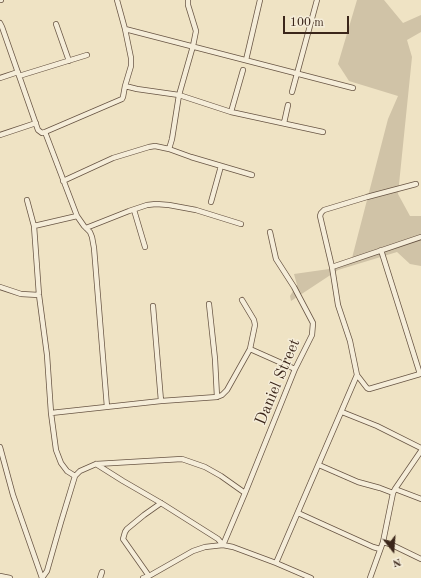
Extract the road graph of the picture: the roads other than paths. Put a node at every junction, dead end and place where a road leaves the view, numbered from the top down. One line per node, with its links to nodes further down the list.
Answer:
1 (117, 0): 7 (street)
2 (188, 0): 8 (street)
3 (260, 0): 10 (street)
4 (317, 0): 13 (street)
5 (0, 23): 14 (street)
6 (56, 24): 11 (street)
7 (125, 29): 8 (street); 16 (street)
8 (193, 46): 10 (street); 19 (street)
9 (87, 55): 11 (street)
10 (246, 60): 13 (street)
11 (69, 61): 14 (street)
12 (243, 70): 21 (street)
13 (298, 73): 17 (street); 18 (street)
14 (18, 74): 15 (street); 22 (street)
15 (0, 78)
16 (125, 86): 19 (street); 24 (street)
17 (353, 88)
18 (292, 92)
19 (179, 96): 21 (street); 27 (street)
20 (288, 105): 23 (street)
21 (231, 112): 23 (street)
22 (36, 123): 24 (street); 26 (street)
23 (284, 124): 25 (street)
24 (45, 132): 30 (street)
25 (323, 132)
26 (0, 135)
27 (169, 150): 28 (street); 30 (street)
28 (222, 166): 29 (street); 33 (street)
29 (252, 174)
30 (63, 181): 35 (street)
31 (416, 184): 43 (street)
32 (27, 200): 37 (street)
33 (210, 202)
34 (134, 210): 36 (street); 38 (street); 41 (street)
35 (77, 216): 37 (street); 38 (street)
36 (241, 224)
37 (34, 226): 45 (street)
38 (86, 228): 55 (street)
39 (270, 232): 50 (street, Daniel Street)
40 (421, 237): 42 (street)
41 (145, 247)
42 (381, 250): 43 (street); 51 (street)
43 (332, 266): 52 (street)
44 (0, 287): 45 (street)
45 (39, 295): 57 (street)
46 (242, 300): 49 (street)
47 (209, 304): 53 (street)
48 (153, 306): 54 (street)
49 (250, 349): 50 (street); 53 (street)
50 (296, 369): 64 (street, Daniel Street)
51 (420, 374): 52 (street)
52 (357, 375): 56 (street)
53 (217, 397): 54 (street)
54 (161, 401): 55 (street)
55 (107, 407): 57 (street)
56 (342, 412): 59 (street); 61 (street)
57 (51, 413): 62 (street)
58 (0, 447): 77 (street)
59 (421, 449): 63 (street)
60 (96, 464): 62 (street); 64 (street); 66 (street)
61 (319, 465): 63 (street); 67 (street)
62 (75, 476): 77 (street)
63 (394, 491): 65 (street); 68 (street)
64 (245, 493): 69 (street, Daniel Street)
65 (421, 499)
66 (161, 503): 69 (street); 75 (street)
67 (298, 514): 70 (street); 72 (street)
68 (383, 542): 70 (street); 71 (street)
69 (223, 545): 72 (street); 75 (street)
70 (380, 549): 81 (street)
71 (421, 559)
72 (276, 563): 80 (street)
73 (102, 572): 78 (street)
74 (0, 576): 76 (street)
75 (149, 576): 79 (street)
76 (10, 578)
77 (42, 578)
78 (100, 578)
79 (143, 578)
80 (311, 578)
81 (370, 578)

